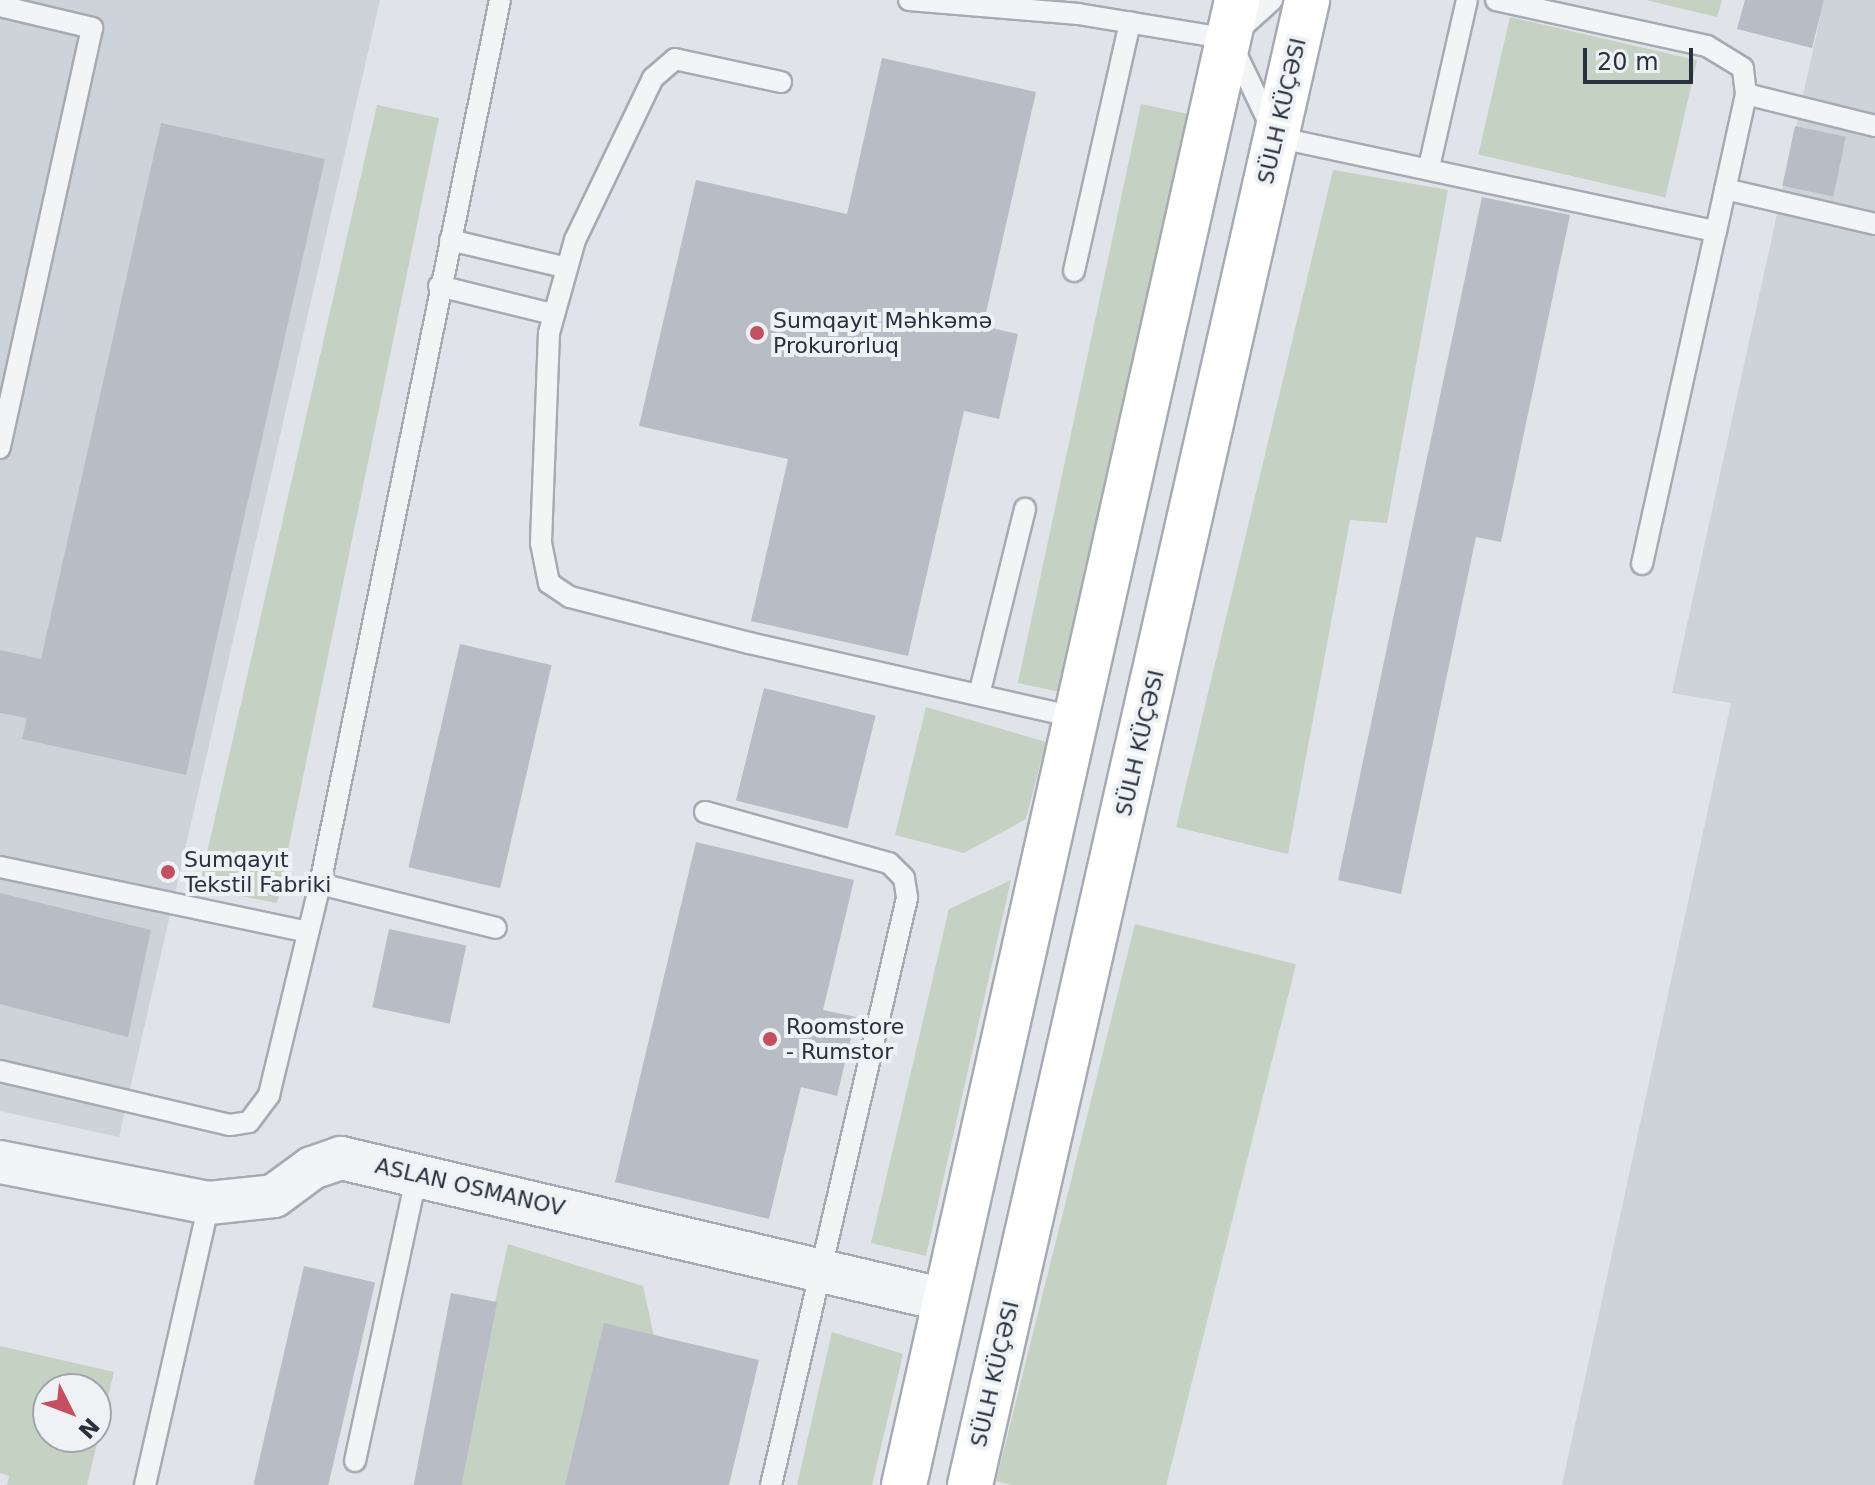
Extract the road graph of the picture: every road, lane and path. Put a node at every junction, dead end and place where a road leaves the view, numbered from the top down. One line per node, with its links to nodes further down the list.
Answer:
1 (500, 0): 20 (lane)
2 (909, 0): 8 (lane)
3 (1272, 0): 9 (lane)
4 (1307, 0): 11 (highway, SÜLH KÜÇƏSI)
5 (1467, 0): 16 (lane)
6 (1496, 0): 13 (lane)
7 (0, 6): 25 (lane)
8 (1080, 7): 10 (lane)
9 (1233, 20): 10 (lane); 11 (highway); 15 (lane); 29 (highway)
10 (1130, 22): 22 (lane)
11 (1295, 52): 15 (highway, SÜLH KÜÇƏSI)
12 (781, 82): 21 (lane)
13 (1746, 94): 14 (lane); 17 (lane)
14 (1875, 126)
15 (1276, 137): 16 (lane); 45 (highway, SÜLH KÜÇƏSI)
16 (1429, 167): 19 (lane)
17 (1725, 189): 18 (lane); 19 (lane)
18 (1875, 224)
19 (1716, 231): 27 (lane)
20 (450, 240): 21 (lane); 23 (lane)
21 (563, 267): 24 (lane)
22 (1074, 271)
23 (439, 286): 24 (lane); 32 (lane)
24 (552, 314): 28 (lane)
25 (0, 448)
26 (1025, 509): 28 (lane)
27 (1642, 564)
28 (979, 695): 29 (lane)
29 (1078, 718): 40 (highway)
30 (705, 812): 39 (lane)
31 (0, 867): 34 (lane)
32 (320, 884): 33 (lane); 34 (lane)
33 (496, 928)
34 (308, 932): 35 (lane)
35 (0, 1071)
36 (0, 1162): 38 (street, ASLAN OSMANOV)
37 (417, 1174): 38 (street, ASLAN OSMANOV); 39 (street, ASLAN OSMANOV); 41 (lane)
38 (209, 1203): 42 (lane)
39 (820, 1271): 40 (street, ASLAN OSMANOV); 43 (lane)
40 (945, 1300): 44 (highway)
41 (355, 1461)
42 (145, 1485)
43 (771, 1485)
44 (904, 1485)
45 (970, 1485)

